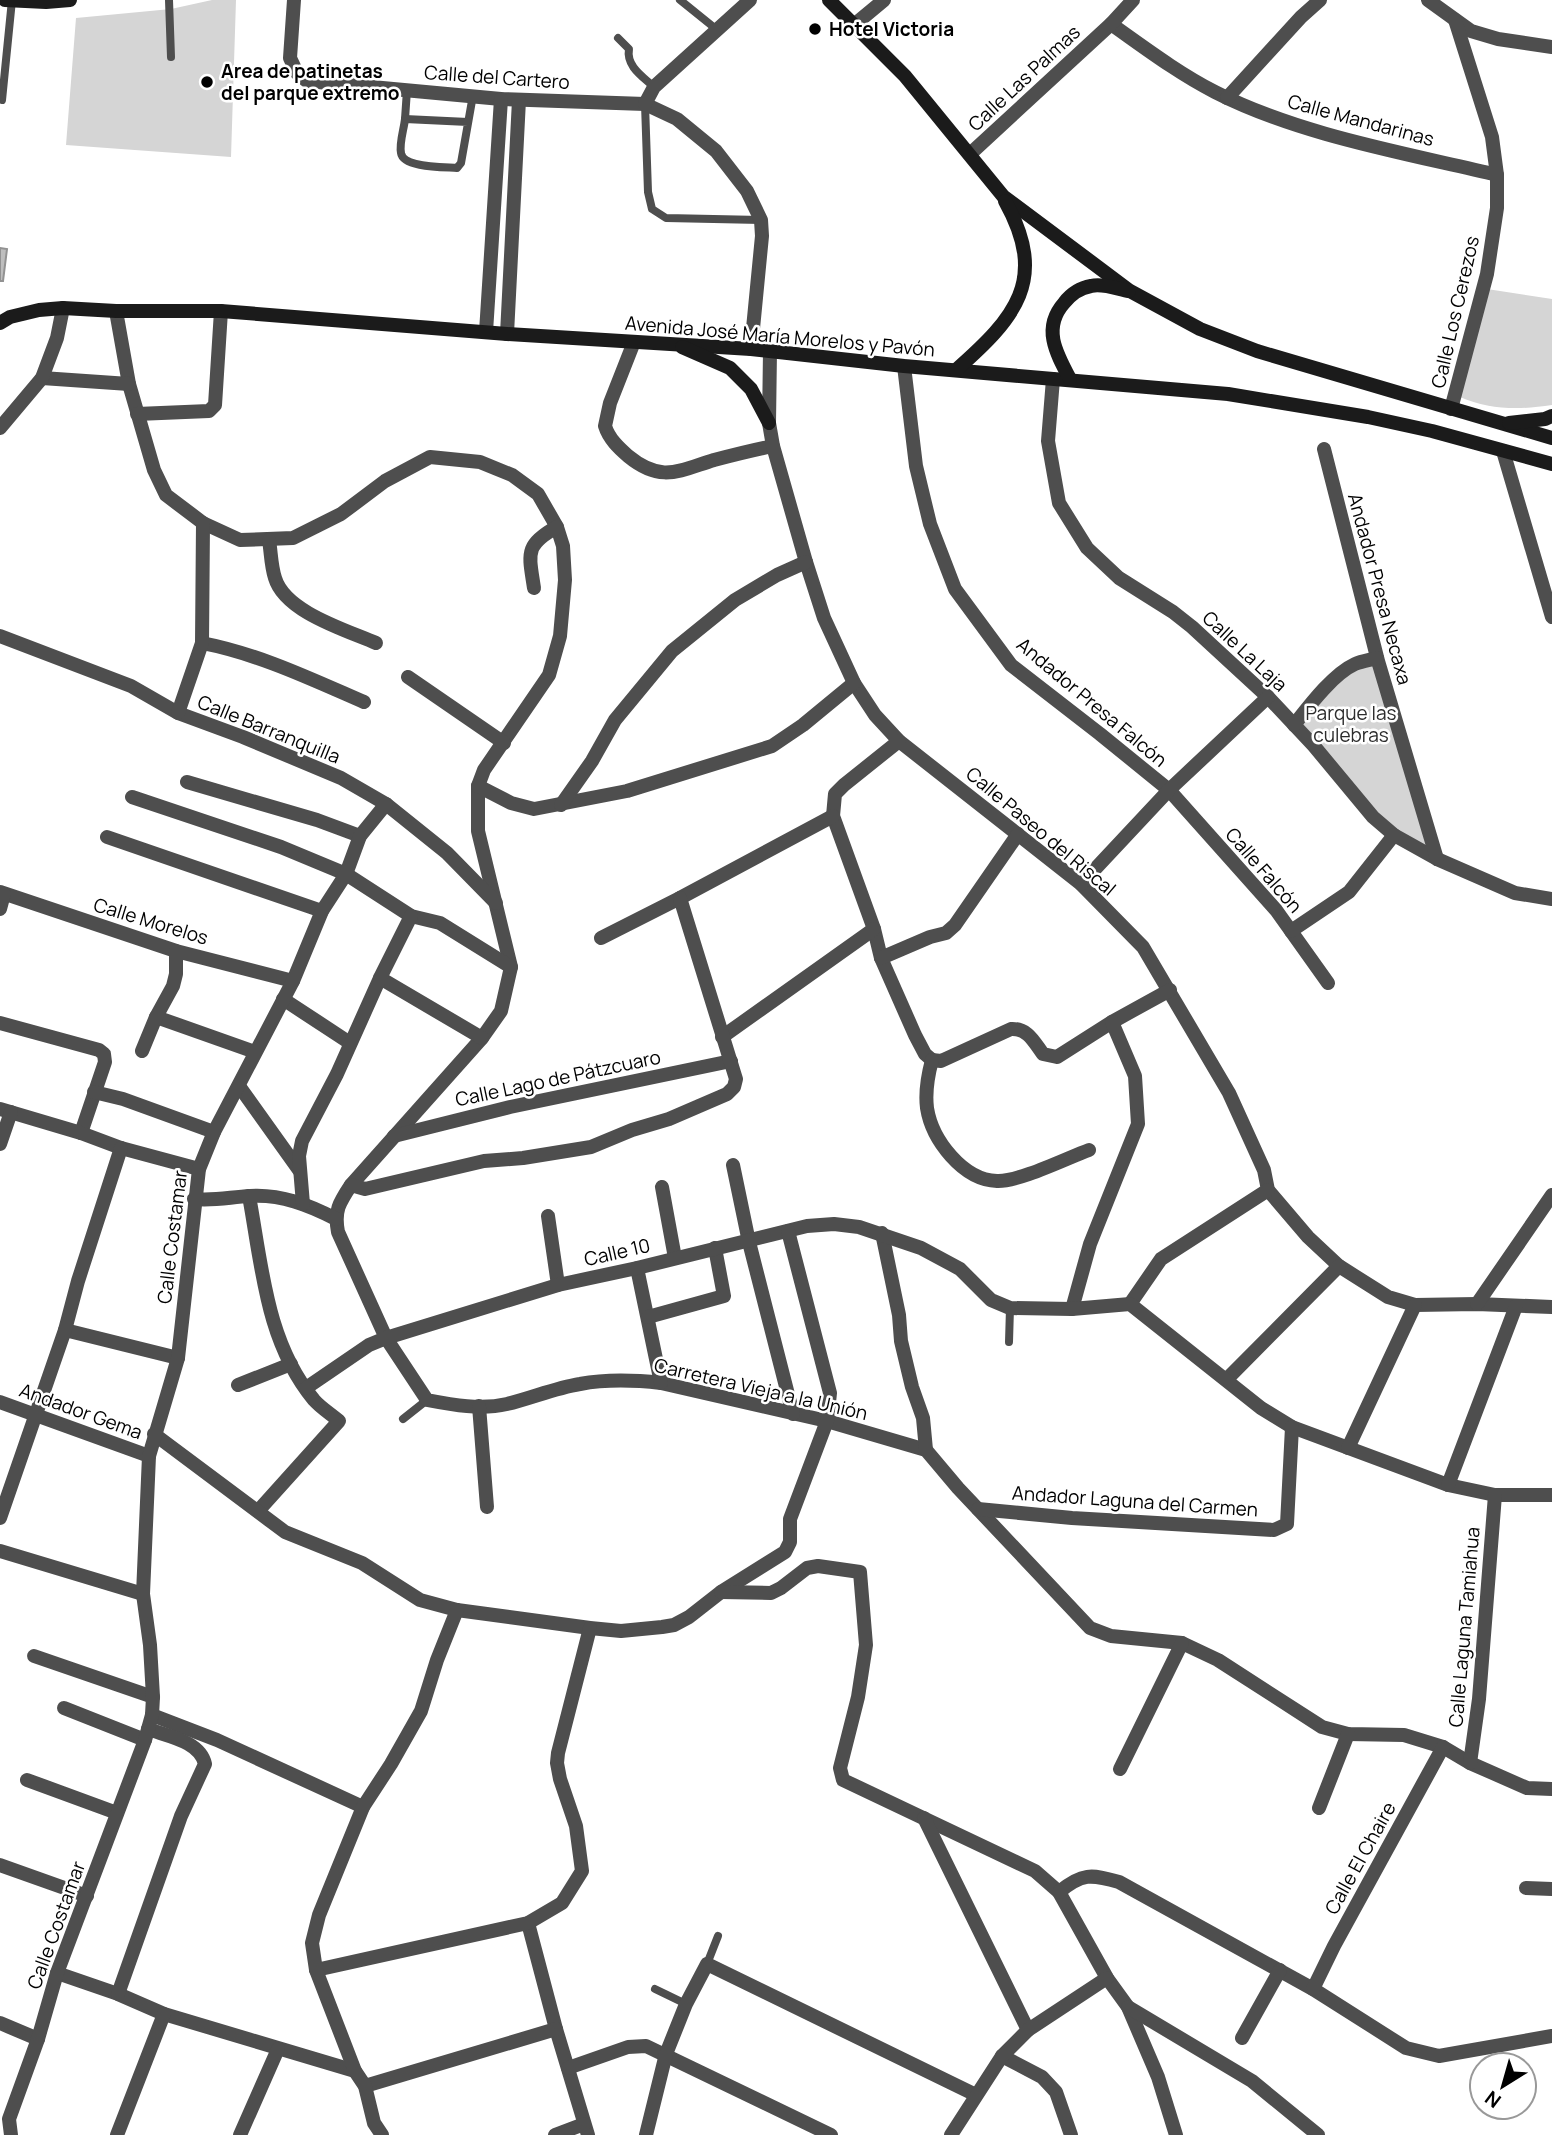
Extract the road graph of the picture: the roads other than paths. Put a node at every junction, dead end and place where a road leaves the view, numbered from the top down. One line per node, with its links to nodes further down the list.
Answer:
1 (5, 0): 2 (main road)
2 (12, 0): 3 (main road); 25 (lane)
3 (70, 0)
4 (169, 0): 19 (lane)
5 (294, 0): 21 (street, Calle del Cartero)
6 (680, 0): 16 (lane)
7 (750, 0): 16 (street)
8 (829, 0): 15 (main road)
9 (884, 0): 15 (street)
10 (1133, 0): 14 (street, Calle Las Palmas)
11 (1320, 0): 23 (street)
12 (1428, 0): 13 (street)
13 (1455, 20): 18 (street); 31 (street, Calle Los Cerezos)
14 (1111, 24): 23 (street, Calle Mandarinas); 30 (street, Calle Las Palmas)
15 (854, 25): 30 (main road)
16 (716, 29): 20 (street)
17 (618, 38): 20 (lane)
18 (1552, 47)
19 (171, 57)
20 (654, 87): 27 (street)
21 (407, 90): 22 (street, Calle del Cartero); 28 (lane)
22 (473, 95): 24 (street, Calle del Cartero); 29 (lane)
23 (1227, 98): 31 (street, Calle Mandarinas)
24 (501, 99): 26 (street, Calle del Cartero); 39 (street)
25 (2, 100)
26 (519, 100): 27 (street, Calle del Cartero); 40 (street)
27 (645, 104): 33 (street); 33 (lane)
28 (405, 119): 29 (lane); 29 (lane)
29 (468, 122)
30 (970, 154): 32 (main road)
31 (1497, 175): 51 (street, Calle Los Cerezos)
32 (1003, 196): 34 (main road); 46 (main road)
33 (761, 220): 43 (street)
34 (1130, 291): 49 (main road); 51 (main road)
35 (63, 308): 36 (main road, Avenida José María Morelos y Pavón); 38 (main road, Avenida José María Morelos y Pavón); 47 (street)
36 (116, 311): 37 (main road, Avenida José María Morelos y Pavón); 50 (street)
37 (221, 312): 39 (main road, Avenida José María Morelos y Pavón); 52 (street)
38 (0, 323)
39 (486, 332): 40 (main road, Avenida José María Morelos y Pavón)
40 (507, 334): 41 (main road, Avenida José María Morelos y Pavón)
41 (634, 342): 42 (main road, Avenida José María Morelos y Pavón); 58 (street)
42 (675, 343): 43 (main road, Avenida José María Morelos y Pavón); 54 (main road)
43 (751, 349): 44 (main road, Avenida José María Morelos y Pavón)
44 (770, 351): 45 (main road, Avenida José María Morelos y Pavón); 54 (street, Calle Paseo del Riscal)
45 (904, 366): 46 (main road, Avenida José María Morelos y Pavón); 82 (street, Andador Presa Falcón)
46 (956, 370): 48 (main road, Avenida José María Morelos y Pavón)
47 (42, 378): 50 (street); 56 (street)
48 (1054, 379): 49 (main road, Avenida José María Morelos y Pavón); 74 (street, Calle La Laja)
49 (1070, 379): 60 (main road, Avenida José María Morelos y Pavón)
50 (129, 384): 52 (street)
51 (1451, 409): 55 (main road)
52 (137, 414): 62 (street)
53 (1552, 416): 55 (main road)
54 (769, 424): 58 (street, Calle Paseo del Riscal)
55 (1502, 424): 57 (main road)
56 (0, 428)
57 (1552, 438)
58 (773, 446): 65 (street, Calle Paseo del Riscal)
59 (1324, 449): 71 (street, Andador Presa Necaxa)
60 (1503, 451): 61 (main road, Avenida José María Morelos y Pavón); 67 (street)
61 (1552, 464)
62 (203, 523): 64 (street); 69 (street)
63 (556, 527): 64 (street); 66 (street); 79 (street)
64 (269, 540): 70 (street)
65 (806, 562): 73 (street, Calle Paseo del Riscal); 85 (street)
66 (534, 588)
67 (1552, 617)
68 (0, 636): 76 (street, Calle Barranquilla)
69 (202, 643): 75 (street); 76 (street)
70 (376, 643)
71 (1377, 658): 77 (street); 91 (street, Andador Presa Necaxa)
72 (408, 677): 79 (street)
73 (854, 683): 78 (street, Calle Paseo del Riscal); 85 (street)
74 (1268, 696): 77 (street, Calle La Laja); 82 (street)
75 (364, 702)
76 (178, 713): 84 (street, Calle Barranquilla)
77 (1294, 725): 88 (street, Calle La Laja)
78 (899, 741): 86 (street); 87 (street, Calle Paseo del Riscal)
79 (503, 743): 81 (street)
80 (187, 782): 89 (street)
81 (478, 786): 85 (street); 97 (street)
82 (1169, 790): 93 (street); 102 (street, Calle Falcón)
83 (132, 797): 92 (street)
84 (386, 804): 89 (street, Calle Costamar); 97 (street, Calle Barranquilla)
85 (561, 805)
86 (833, 816): 95 (street); 101 (street)
87 (1018, 834): 93 (street, Calle Paseo del Riscal); 105 (street)
88 (1394, 835): 91 (street, Calle La Laja); 102 (street, Calle Falcón)
89 (360, 836): 92 (street, Calle Costamar)
90 (107, 837): 99 (street)
91 (1437, 859): 96 (street, Calle La Laja)
92 (346, 874): 99 (street, Calle Costamar); 100 (street)
93 (1081, 884): 110 (street, Calle Paseo del Riscal)
94 (2, 893): 98 (street); 104 (street, Calle Morelos)
95 (680, 898): 103 (street); 115 (street)
96 (1552, 899)
97 (497, 904): 106 (street)
98 (0, 909)
99 (322, 911): 108 (street, Calle Costamar)
100 (411, 916): 106 (street); 107 (street)
101 (874, 929): 105 (street); 115 (street)
102 (1291, 931): 109 (street)
103 (601, 938)
104 (176, 951): 108 (street, Calle Morelos); 112 (street)
105 (881, 958): 120 (street)
106 (511, 968): 116 (street)
107 (380, 978): 116 (street); 117 (street)
108 (293, 981): 111 (street, Calle Costamar)
109 (1328, 983)
110 (1170, 990): 113 (street); 136 (street, Calle Paseo del Riscal)
111 (283, 999): 117 (street); 119 (street, Calle Costamar)
112 (156, 1017): 118 (street); 119 (street)
113 (1112, 1022): 120 (street); 157 (street)
114 (0, 1023): 123 (street)
115 (722, 1037): 121 (street)
116 (482, 1038): 127 (street)
117 (350, 1043): 133 (street)
118 (142, 1051)
119 (255, 1052): 122 (street, Calle Costamar)
120 (932, 1060): 130 (street)
121 (731, 1062): 127 (street, Calle Lago de Pátzcuaro); 134 (street)
122 (239, 1086): 125 (street, Calle Costamar); 133 (street)
123 (94, 1092): 125 (street); 126 (street)
124 (6, 1111): 126 (street); 128 (street)
125 (214, 1132): 132 (street, Calle Costamar)
126 (82, 1133): 129 (street)
127 (393, 1136): 134 (street)
128 (0, 1144)
129 (121, 1148): 132 (street); 159 (street)
130 (1089, 1150)
131 (733, 1165): 145 (street)
132 (199, 1169): 139 (street, Calle Costamar)
133 (300, 1172): 140 (street)
134 (351, 1185): 142 (street)
135 (662, 1186): 147 (street)
136 (1268, 1190): 148 (street, Calle Paseo del Riscal); 151 (street)
137 (1552, 1195): 152 (street)
138 (249, 1196): 139 (street); 140 (street); 163 (street)
139 (194, 1199): 162 (street, Calle Costamar)
140 (303, 1204): 142 (street)
141 (548, 1216): 150 (street)
142 (336, 1219): 160 (street)
143 (788, 1231): 144 (street, Calle 10); 145 (street, Calle 10); 174 (street)
144 (882, 1233): 156 (street); 178 (street)
145 (749, 1242): 146 (street, Calle 10); 171 (street)
146 (715, 1248): 147 (street, Calle 10); 158 (street)
147 (675, 1258): 149 (street, Calle 10)
148 (1339, 1266): 153 (street, Calle Paseo del Riscal); 164 (street)
149 (637, 1268): 150 (street, Calle 10); 158 (street)
150 (558, 1285): 160 (street, Calle 10)
151 (1130, 1304): 157 (street); 164 (street)
152 (1477, 1304): 153 (street, Calle Paseo del Riscal); 154 (street, Calle Paseo del Riscal)
153 (1415, 1305): 177 (street)
154 (1516, 1306): 155 (street, Calle Paseo del Riscal); 180 (street)
155 (1552, 1307)
156 (1010, 1308): 157 (street); 161 (lane)
157 (1072, 1309)
158 (648, 1317): 165 (street)
159 (65, 1330): 162 (street); 172 (street)
160 (386, 1338): 167 (street, Calle 10); 168 (street)
161 (1009, 1342)
162 (178, 1358): 176 (street, Calle Costamar)
163 (291, 1364): 166 (street); 167 (street)
164 (1227, 1379): 175 (street)
165 (661, 1383): 170 (street, Carretera Vieja a la Unión); 171 (street, Carretera Vieja a la Unión)
166 (238, 1385)
167 (306, 1388): 186 (street)
168 (427, 1400): 170 (street, Carretera Vieja a la Unión); 173 (lane)
169 (0, 1402): 172 (street, Andador Gema)
170 (479, 1406): 184 (street)
171 (793, 1414): 174 (street, Carretera Vieja a la Unión)
172 (36, 1416): 179 (street, Andador Gema); 181 (street)
173 (403, 1419)
174 (827, 1421): 178 (street, Carretera Vieja a la Unión); 189 (street)
175 (1292, 1427): 177 (street); 185 (street, Andador Laguna del Carmen)
176 (154, 1434): 179 (street, Calle Costamar); 186 (street)
177 (1349, 1448): 180 (street)
178 (926, 1450): 185 (street)
179 (149, 1456): 190 (street, Calle Costamar)
180 (1448, 1485): 182 (street)
181 (4, 1494): 187 (street)
182 (1495, 1495): 183 (street); 201 (street, Calle Laguna Tamiahua)
183 (1552, 1495)
184 (486, 1507)
185 (978, 1509): 193 (street)
186 (258, 1511): 191 (street)
187 (0, 1518)
188 (0, 1551): 190 (street)
189 (721, 1592): 192 (street); 208 (street)
190 (143, 1594): 195 (street, Calle Costamar)
191 (457, 1610): 192 (street); 205 (street)
192 (590, 1628): 214 (street)
193 (1182, 1643): 198 (street); 202 (street)
194 (34, 1656): 195 (street)
195 (153, 1697): 197 (street, Calle Costamar)
196 (64, 1708): 199 (street)
197 (152, 1715): 199 (street, Calle Costamar); 205 (street)
198 (1348, 1734): 200 (street); 206 (street)
199 (146, 1735): 207 (street, Calle Costamar); 223 (street)
200 (1443, 1747): 201 (street); 222 (street, Calle El Chaire)
201 (1470, 1763): 204 (street)
202 (1120, 1769)
203 (27, 1780): 207 (street)
204 (1552, 1789)
205 (363, 1807): 217 (street)
206 (1319, 1808)
207 (117, 1814): 213 (street, Calle Costamar)
208 (924, 1818): 212 (street); 229 (street)
209 (0, 1865): 213 (street)
210 (1526, 1888): 211 (street)
211 (1552, 1889)
212 (1059, 1892): 218 (street); 220 (street)
213 (87, 1896): 219 (street, Calle Costamar)
214 (528, 1923): 217 (street); 228 (street)
215 (718, 1936): 216 (lane)
216 (707, 1964): 224 (street); 239 (street)
217 (316, 1969): 237 (street)
218 (1280, 1970): 222 (street); 231 (street)
219 (57, 1973): 223 (street); 232 (street, Calle Costamar)
220 (1107, 1978): 225 (street); 229 (street)
221 (654, 1989): 224 (lane)
222 (1313, 1989): 230 (street)
223 (118, 1994): 226 (street)
224 (686, 2004): 234 (street)
225 (1128, 2007): 241 (street); 251 (street)
226 (164, 2014): 233 (street); 243 (street)
227 (0, 2023): 232 (street)
228 (556, 2029): 236 (street); 238 (street)
229 (1028, 2030): 235 (street)
230 (1552, 2036)
231 (1242, 2038)
232 (38, 2039): 242 (street, Calle Costamar)
233 (278, 2049): 237 (street); 244 (street)
234 (666, 2054): 236 (street); 247 (street); 248 (street)
235 (1002, 2056): 239 (street); 250 (street)
236 (568, 2068): 240 (street)
237 (355, 2071): 238 (street)
238 (365, 2086): 245 (street)
239 (976, 2095): 249 (street)
240 (586, 2129): 246 (street)
241 (1171, 2134)
242 (11, 2135)
243 (117, 2135)
244 (240, 2135)
245 (382, 2135)
246 (555, 2135)
247 (646, 2135)
248 (831, 2135)
249 (951, 2135)
250 (1071, 2135)
251 (1318, 2135)

